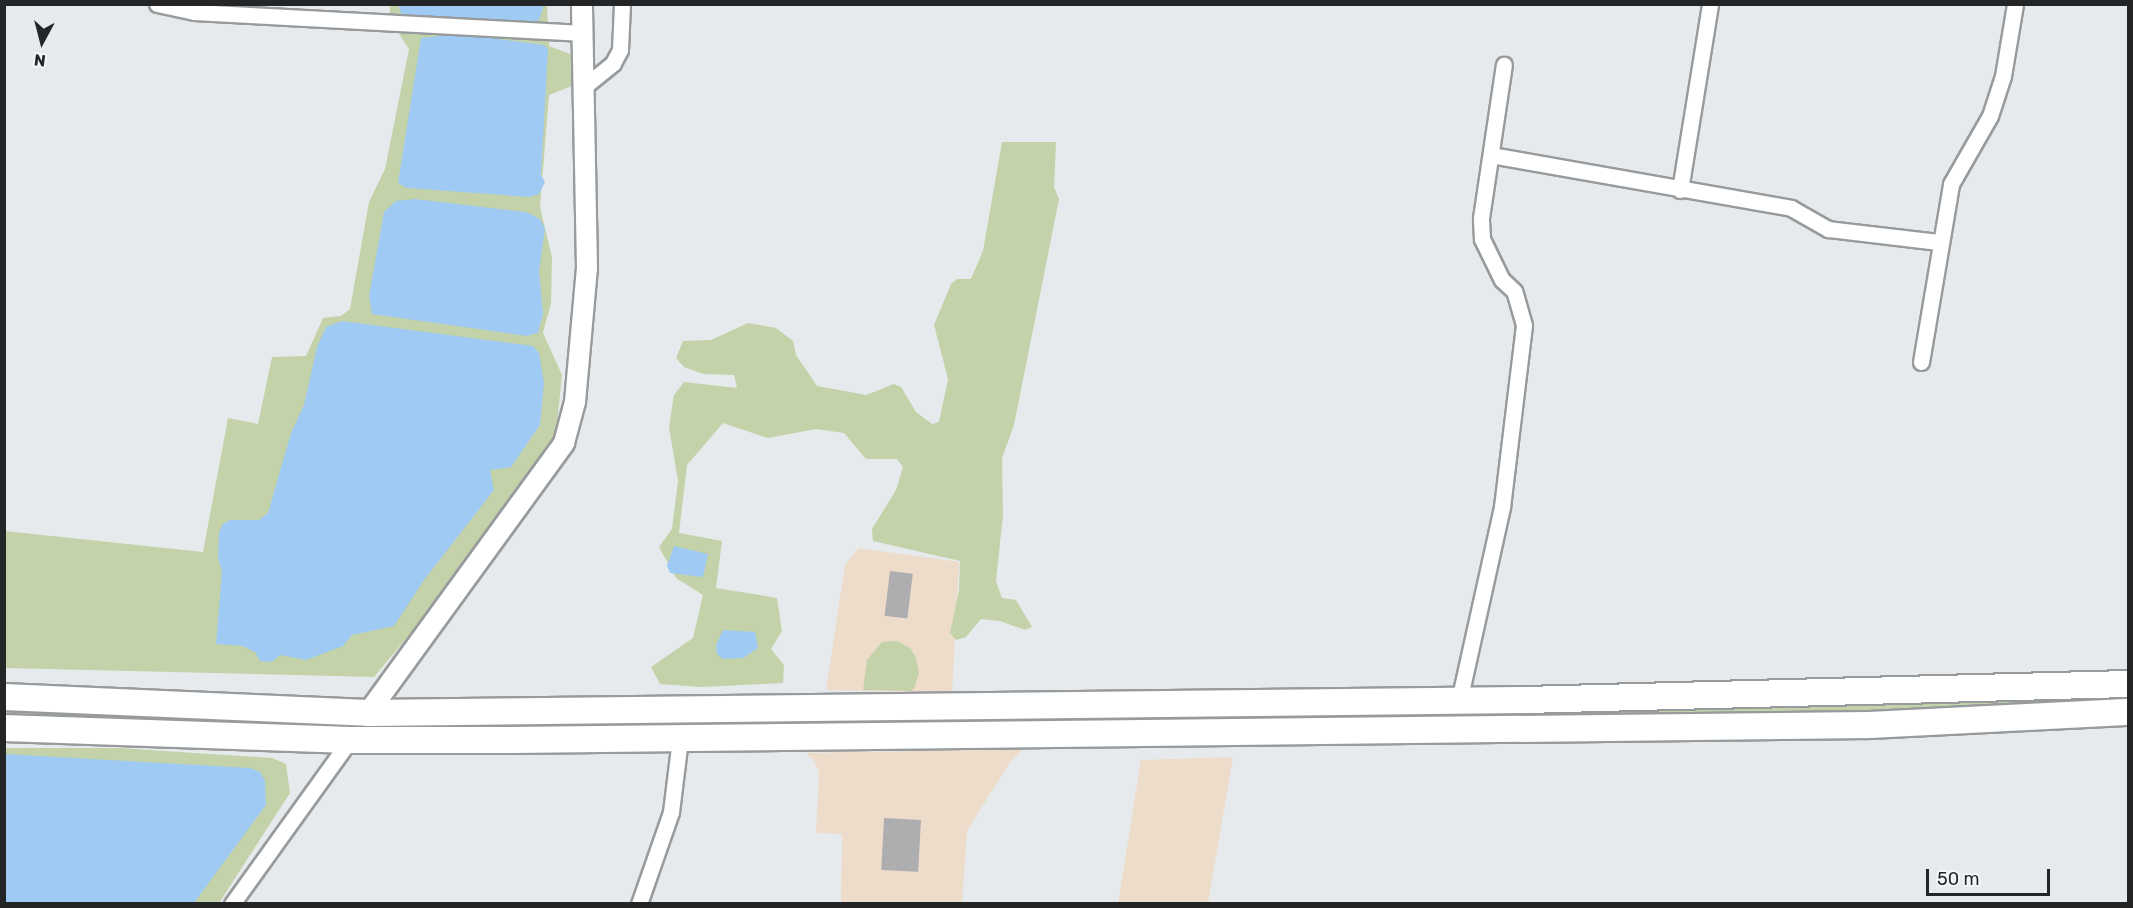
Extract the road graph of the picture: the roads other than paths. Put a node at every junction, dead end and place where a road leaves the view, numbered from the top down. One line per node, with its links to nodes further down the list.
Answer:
1 (157, 4): 6 (street)
2 (582, 4): 6 (street)
3 (622, 4): 8 (street)
4 (1710, 4): 10 (street)
5 (2015, 4): 11 (street)
6 (583, 33): 8 (street)
7 (1504, 65): 9 (street)
8 (585, 86): 17 (street)
9 (1491, 155): 10 (street); 15 (street)
10 (1680, 190): 11 (street)
11 (1939, 242): 12 (street)
12 (1921, 362)
13 (2128, 684): 15 (highway)
14 (4, 697): 17 (highway)
15 (1459, 701): 17 (highway)
16 (2128, 712): 19 (highway)
17 (368, 713)
18 (4, 728): 20 (highway)
19 (680, 739): 20 (highway); 22 (street)
20 (350, 740): 21 (street)
21 (232, 903)
22 (639, 903)

